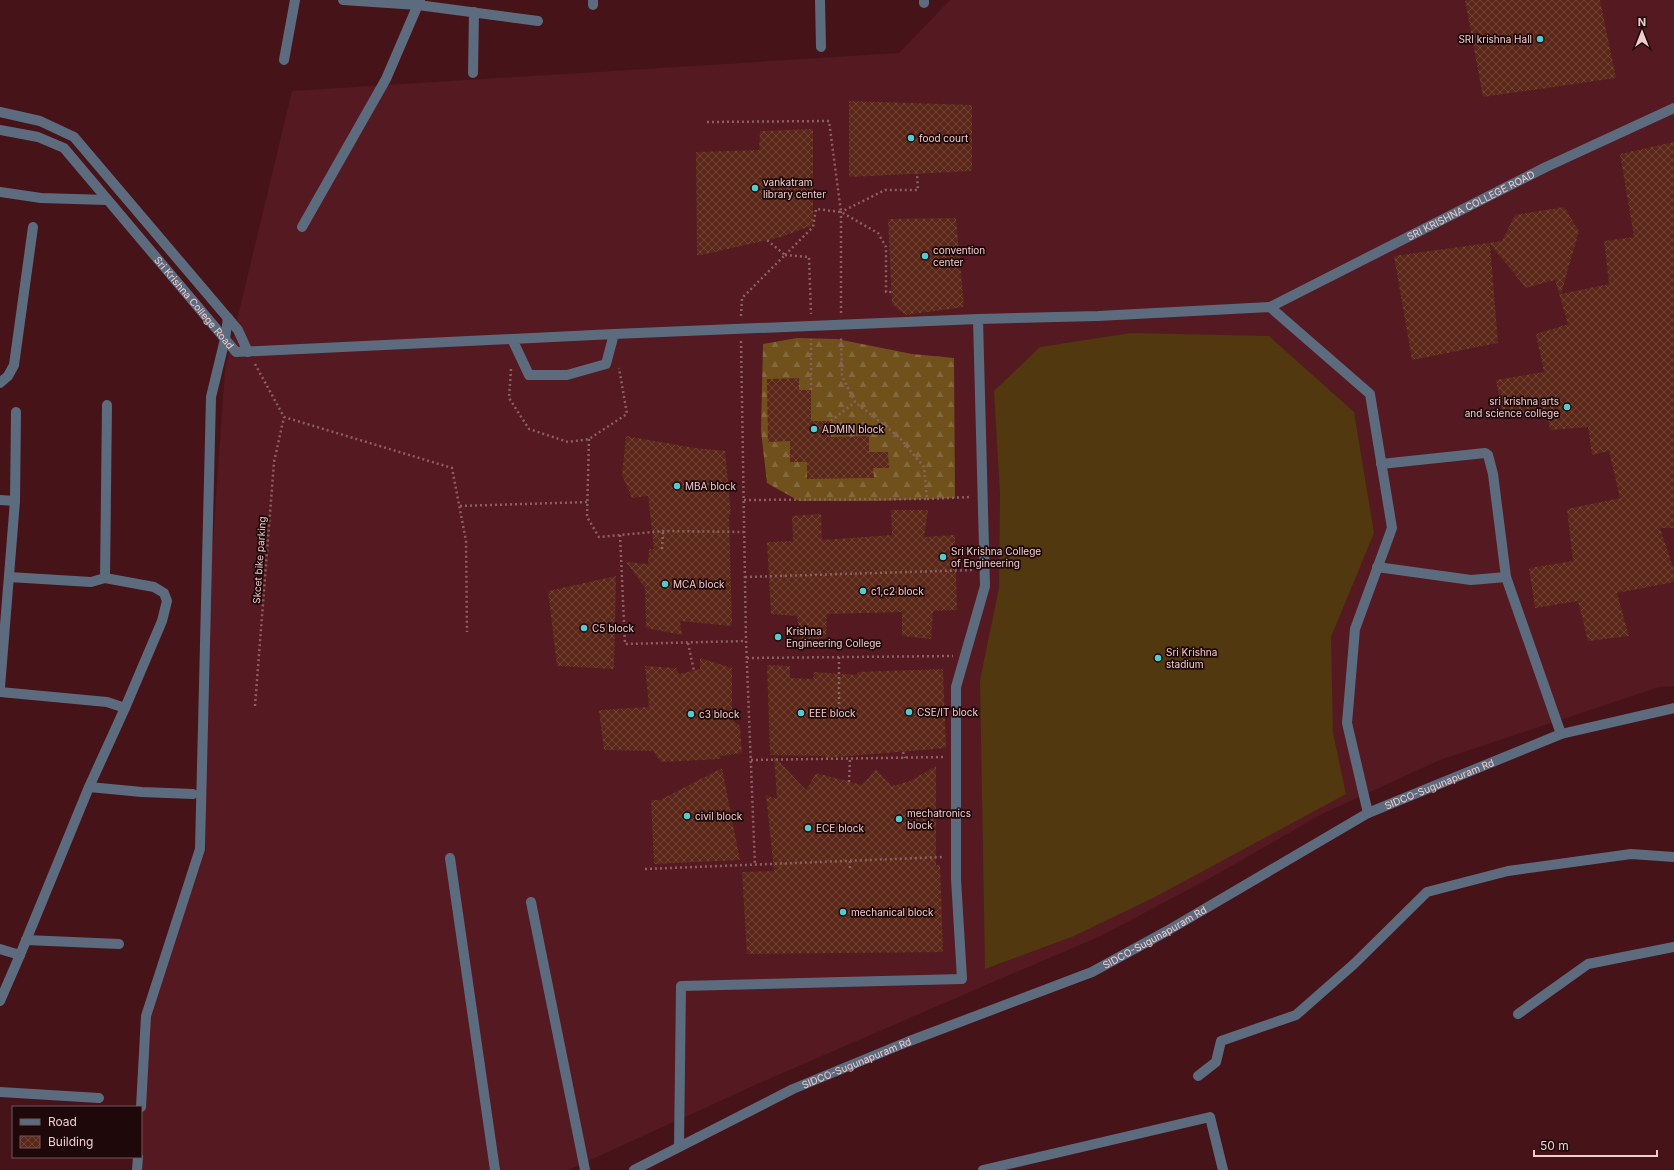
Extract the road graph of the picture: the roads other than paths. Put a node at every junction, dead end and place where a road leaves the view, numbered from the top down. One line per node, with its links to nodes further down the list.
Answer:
1 (295, 0): 8 (street)
2 (342, 0): 4 (street)
3 (820, 0): 7 (street)
4 (419, 2): 5 (street); 16 (street)
5 (474, 12): 6 (street); 9 (street)
6 (538, 20)
7 (822, 47)
8 (284, 60)
9 (473, 73)
10 (1674, 108): 17 (street, SRI KRISHNA COLLEGE ROAD)
11 (0, 112): 18 (street)
12 (0, 130): 14 (street, Sri Krishna College Road)
13 (0, 192): 14 (street)
14 (107, 200): 21 (street, Sri Krishna College Road)
15 (32, 226): 24 (street)
16 (302, 227)
17 (1270, 307): 19 (street, Sri Krishna College Road); 27 (street)
18 (228, 318): 21 (street); 23 (street)
19 (978, 319): 20 (street, Sri Krishna College Road); 56 (street)
20 (614, 334): 22 (street, Sri Krishna College Road); 22 (street)
21 (225, 339): 23 (street, Sri Krishna College Road); 55 (street)
22 (512, 339): 23 (street, Sri Krishna College Road)
23 (248, 352)
24 (0, 383)
25 (107, 405): 33 (street)
26 (16, 412): 29 (street)
27 (1381, 464): 30 (street); 32 (street)
28 (0, 500): 29 (street)
29 (15, 501): 31 (street)
30 (1377, 567): 32 (street); 41 (street)
31 (9, 577): 33 (street); 34 (street)
32 (1506, 577): 38 (street)
33 (105, 578): 36 (street)
34 (0, 687)
35 (0, 692): 36 (street)
36 (125, 708): 39 (street)
37 (1674, 708): 38 (street, SIDCO-Sugunapuram Rd)
38 (1561, 734): 41 (street, SIDCO-Sugunapuram Rd)
39 (89, 787): 40 (street); 45 (street)
40 (193, 794)
41 (1368, 813): 56 (street, SIDCO-Sugunapuram Rd)
42 (1674, 857): 52 (street)
43 (450, 858): 59 (street)
44 (531, 902): 60 (street)
45 (26, 940): 46 (street); 49 (street)
46 (118, 944)
47 (1674, 947): 51 (street)
48 (0, 949): 49 (street)
49 (20, 955): 50 (street)
50 (0, 1001)
51 (1518, 1014)
52 (1198, 1076)
53 (0, 1092): 54 (street)
54 (100, 1098)
55 (141, 1106)
56 (679, 1148): 61 (street, SIDCO-Sugunapuram Rd)
57 (138, 1158): 58 (street)
58 (137, 1170)
59 (495, 1170)
60 (585, 1170)
61 (634, 1170)
62 (983, 1170): 63 (street)
63 (1223, 1170)

